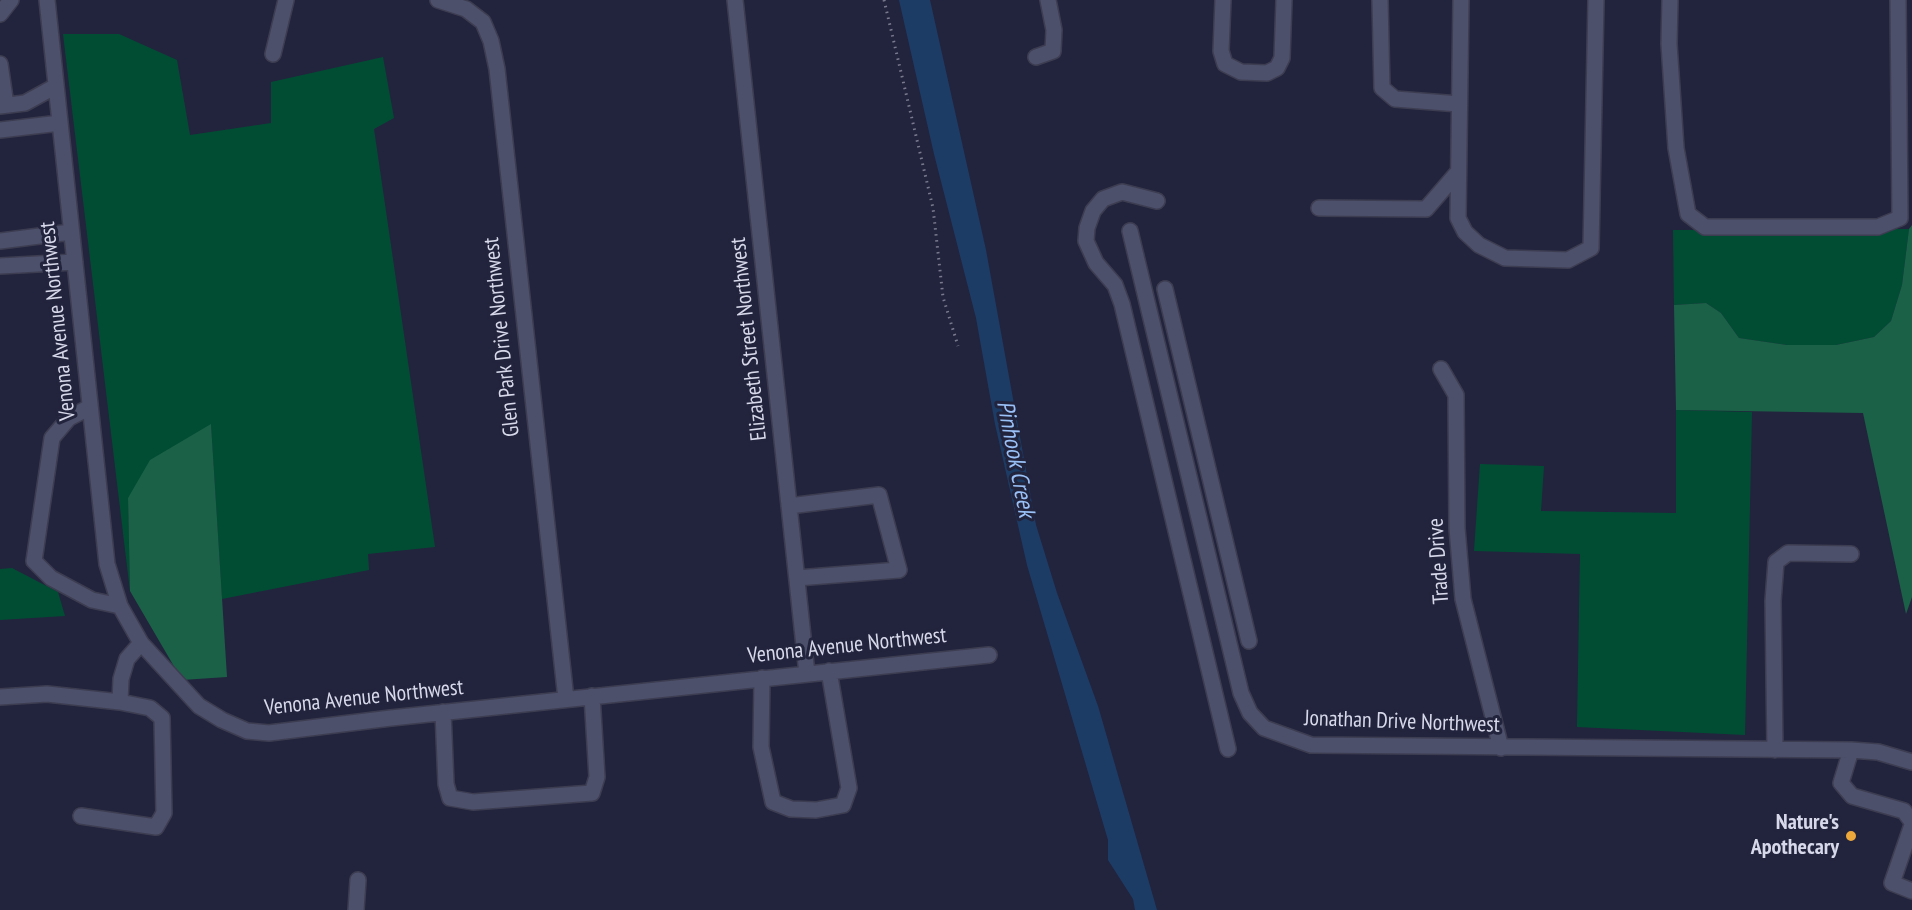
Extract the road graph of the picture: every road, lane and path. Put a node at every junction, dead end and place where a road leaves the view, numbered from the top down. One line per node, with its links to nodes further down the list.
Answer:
1 (11, 0): 15 (street)
2 (47, 0): 19 (street, Venona Avenue Northwest)
3 (286, 0): 16 (street)
4 (438, 0): 69 (street, Glen Park Drive Northwest)
5 (735, 0): 48 (street, Elizabeth Street Northwest)
6 (884, 0): 36 (path)
7 (1048, 0): 17 (street)
8 (1223, 0): 9 (street)
9 (1284, 0)
10 (1380, 0): 20 (street)
11 (1461, 0): 20 (street)
12 (1596, 0): 24 (street)
13 (1670, 0): 14 (street)
14 (1898, 0)
15 (0, 14)
16 (273, 54)
17 (1036, 57)
18 (0, 64): 21 (street)
19 (56, 86): 21 (street); 22 (street, Venona Avenue Northwest)
20 (1459, 104): 24 (street)
21 (3, 106)
22 (60, 123): 23 (street); 28 (street, Venona Avenue Northwest)
23 (0, 130)
24 (1458, 172): 26 (street)
25 (1157, 201): 35 (street)
26 (1319, 208)
27 (1130, 231): 34 (street, Jonathan Drive Northwest)
28 (71, 232): 29 (street); 30 (street, Venona Avenue Northwest)
29 (0, 241)
30 (75, 262): 31 (street); 41 (street, Venona Avenue Northwest)
31 (0, 266)
32 (1165, 289): 33 (street)
33 (1170, 308): 34 (street); 37 (street)
34 (1150, 313): 35 (street); 38 (street, Jonathan Drive Northwest)
35 (1126, 318): 40 (street)
36 (958, 346)
37 (1182, 361): 38 (street); 42 (street)
38 (1163, 366): 40 (street); 43 (street, Jonathan Drive Northwest)
39 (1441, 369): 72 (street, Trade Drive)
40 (1138, 371): 44 (street)
41 (90, 408): 57 (street, Venona Avenue Northwest); 57 (street)
42 (1195, 413): 43 (street); 45 (street)
43 (1175, 418): 44 (street); 46 (street, Jonathan Drive Northwest)
44 (1151, 423): 47 (street)
45 (1206, 462): 46 (street); 49 (street)
46 (1187, 466): 47 (street); 50 (street, Jonathan Drive Northwest)
47 (1162, 472): 51 (street)
48 (789, 506): 56 (street, Elizabeth Street Northwest); 56 (street)
49 (1219, 516): 50 (street); 53 (street)
50 (1200, 520): 51 (street); 54 (street, Jonathan Drive Northwest)
51 (1175, 526): 55 (street)
52 (1851, 554): 74 (street)
53 (1231, 566): 54 (street); 58 (street)
54 (1212, 570): 55 (street); 59 (street, Jonathan Drive Northwest)
55 (1187, 576): 60 (street)
56 (797, 578): 65 (street, Elizabeth Street Northwest)
57 (120, 606): 62 (street, Venona Avenue Northwest)
58 (1244, 620): 59 (street); 61 (street)
59 (1225, 624): 60 (street); 72 (street, Jonathan Drive Northwest)
60 (1200, 630): 73 (street)
61 (1249, 641)
62 (141, 643): 70 (street); 71 (street, Venona Avenue Northwest)
63 (989, 655): 64 (street, Venona Avenue Northwest)
64 (829, 671): 65 (street, Venona Avenue Northwest); 66 (street)
65 (807, 674): 66 (street, Venona Avenue Northwest)
66 (762, 678): 68 (street, Venona Avenue Northwest)
67 (0, 696): 70 (street)
68 (592, 696): 69 (street, Venona Avenue Northwest); 71 (street)
69 (566, 699): 71 (street, Venona Avenue Northwest)
70 (120, 702): 77 (street)
71 (443, 712)
72 (1502, 748): 74 (street, Jonathan Drive Northwest)
73 (1228, 749)
74 (1775, 750): 75 (street, Jonathan Drive Northwest)
75 (1851, 750): 76 (street, Jonathan Drive Northwest); 78 (street)
76 (1912, 762)
77 (81, 816)
78 (1912, 824): 80 (street)
79 (358, 880): 81 (street)
80 (1912, 891)
81 (356, 910)

